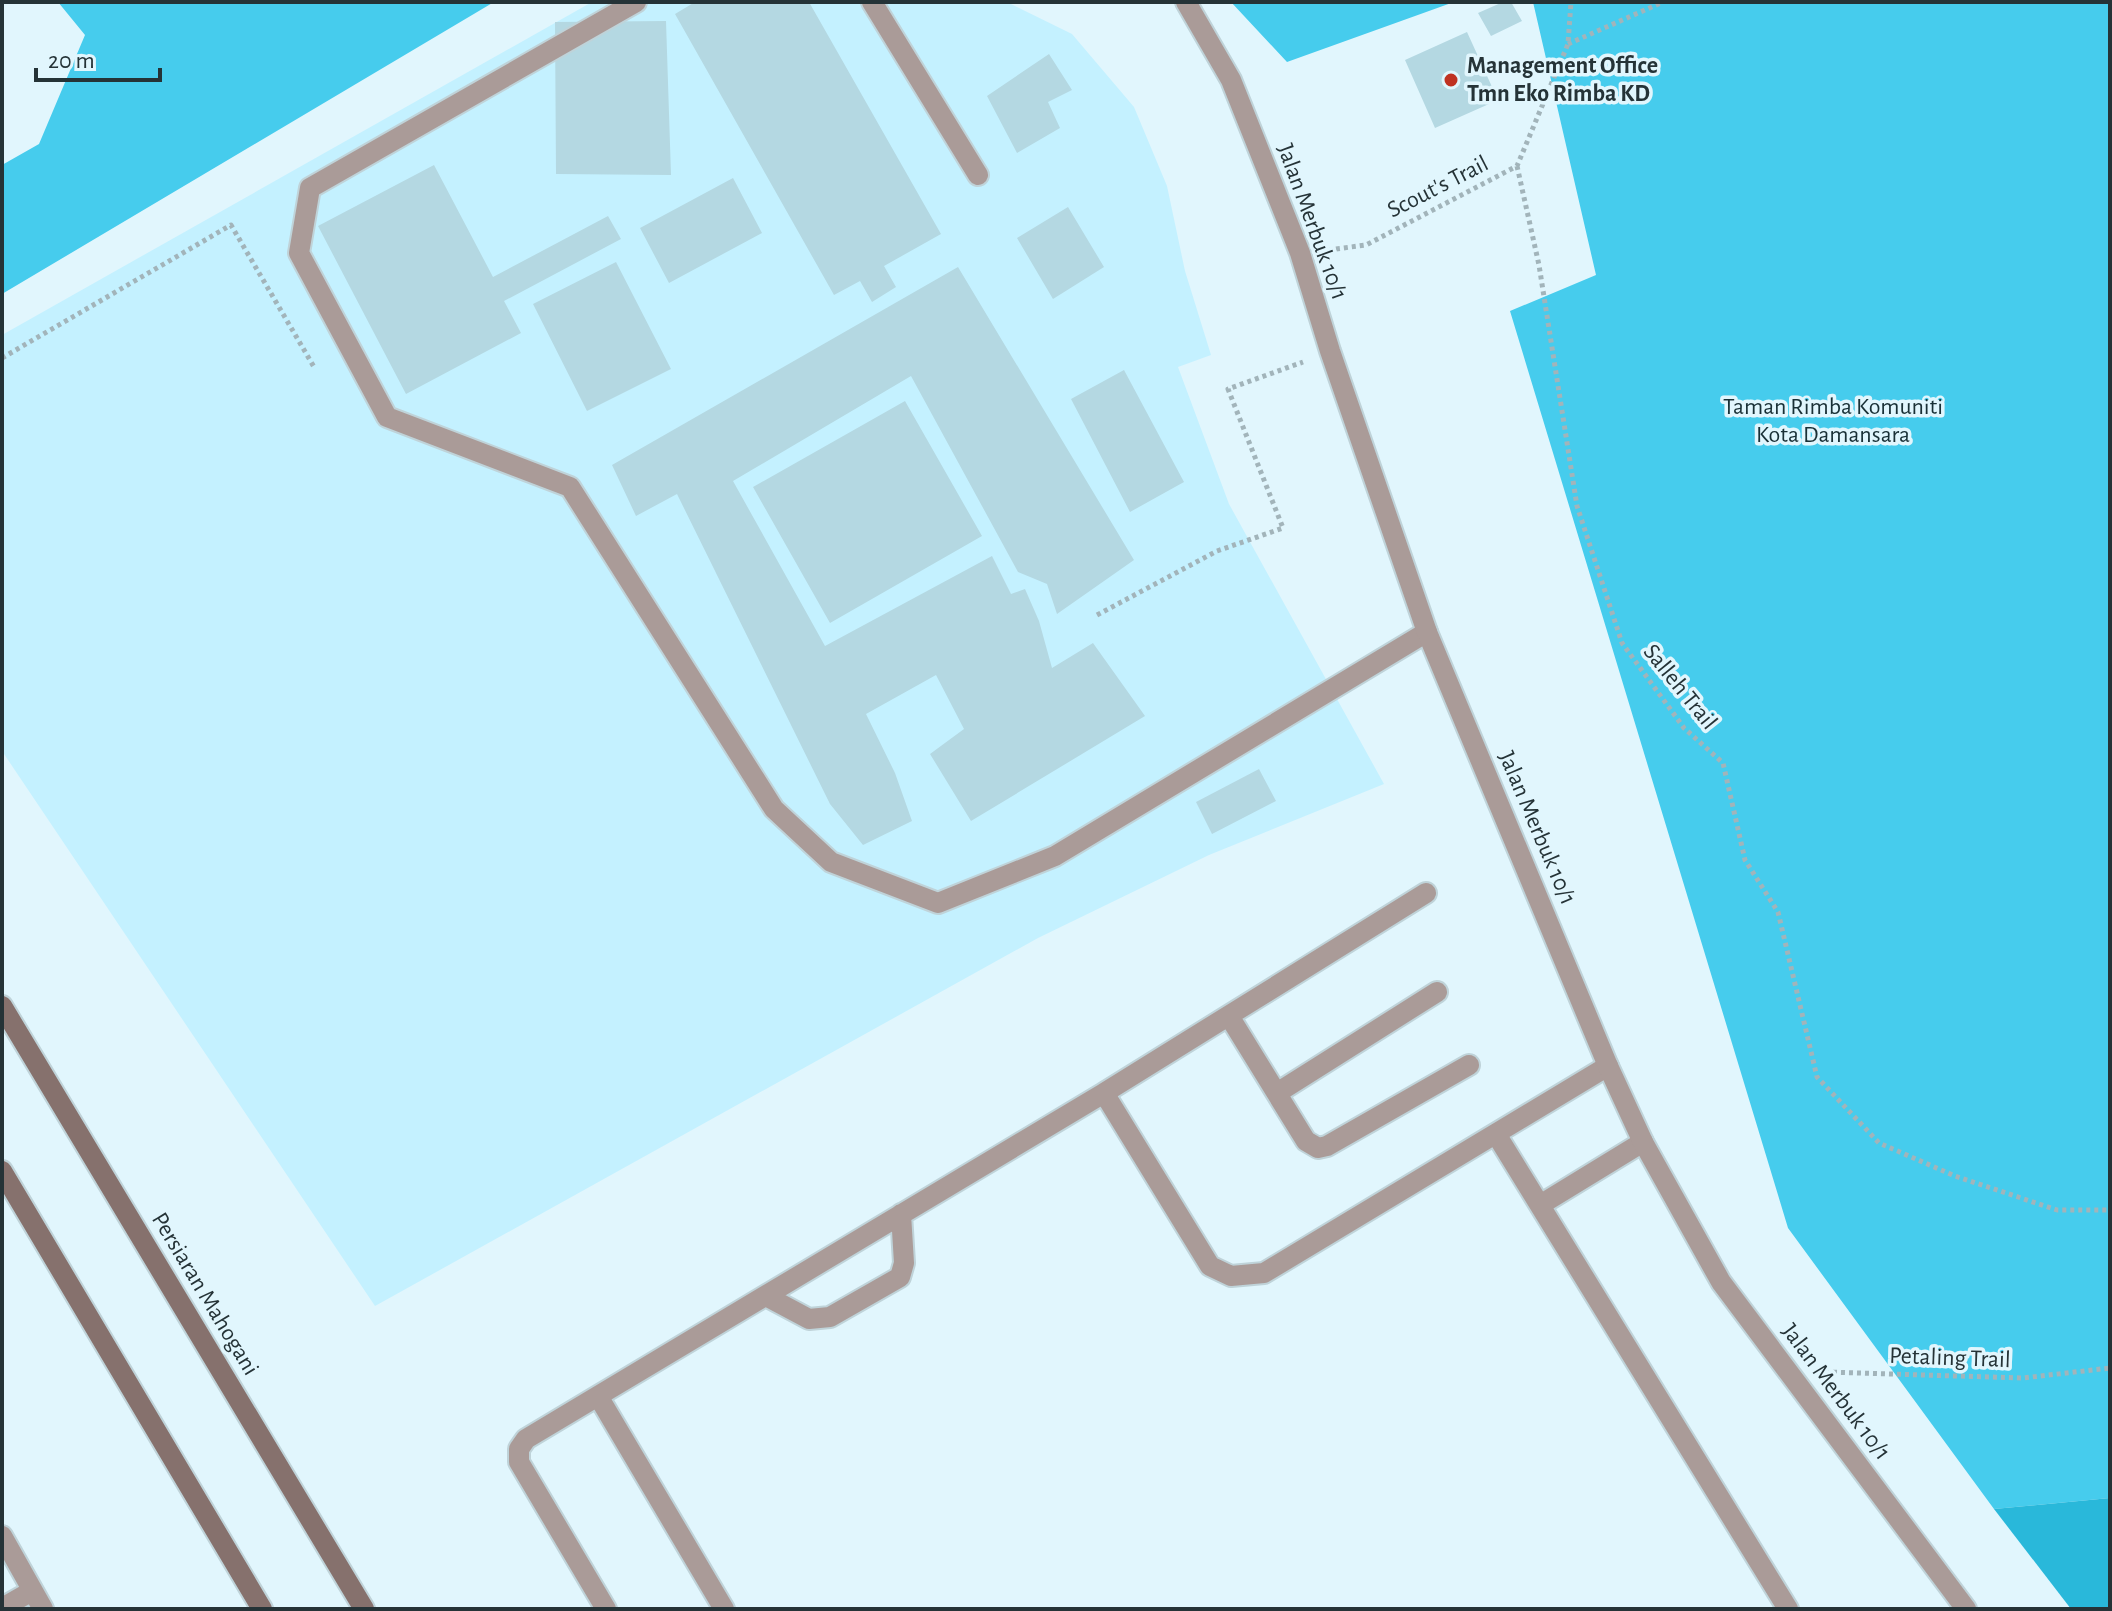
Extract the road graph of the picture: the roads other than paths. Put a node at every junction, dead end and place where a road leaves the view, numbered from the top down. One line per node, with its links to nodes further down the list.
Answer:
1 (636, 2): 5 (street)
2 (872, 2): 4 (street)
3 (1186, 2): 5 (street, Jalan Merbuk 10/1)
4 (978, 175)
5 (1427, 632): 11 (street, Jalan Merbuk 10/1)
6 (1426, 893): 9 (street)
7 (1437, 992): 13 (street)
8 (2, 1006): 25 (main road, Persiaran Mahogani)
9 (1229, 1016): 12 (street); 13 (street)
10 (1469, 1065): 13 (street)
11 (1608, 1066): 14 (street); 15 (street, Jalan Merbuk 10/1)
12 (1104, 1093): 14 (street); 18 (street)
13 (1277, 1093)
14 (1496, 1134): 17 (street)
15 (1643, 1142): 17 (street); 29 (street, Jalan Merbuk 10/1)
16 (2, 1171): 24 (main road)
17 (1540, 1205): 28 (street)
18 (901, 1214): 19 (street); 19 (street)
19 (766, 1296): 20 (street)
20 (598, 1396): 26 (street); 27 (street)
21 (2, 1536): 22 (street)
22 (38, 1600): 23 (street)
23 (2, 1608)
24 (262, 1609)
25 (364, 1609)
26 (606, 1609)
27 (724, 1609)
28 (1788, 1609)
29 (1966, 1609)

